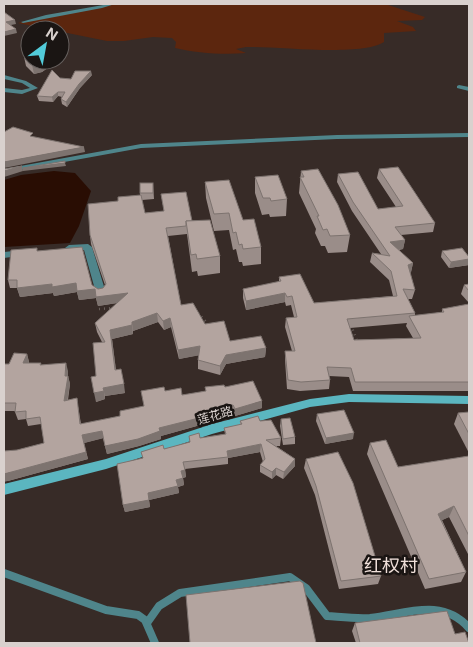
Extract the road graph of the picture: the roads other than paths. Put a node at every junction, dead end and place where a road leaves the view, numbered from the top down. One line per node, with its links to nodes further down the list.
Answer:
1 (113, 4): 2 (street)
2 (29, 20)
3 (4, 77): 6 (street)
4 (459, 88): 5 (street)
5 (469, 89)
6 (4, 90)
7 (469, 135): 8 (street)
8 (4, 171)
9 (56, 250): 12 (street)
10 (32, 252): 11 (street)
11 (4, 255)
12 (101, 293)
13 (469, 400): 14 (main road, 莲花路)
14 (4, 490)
15 (4, 573): 16 (lane)
16 (147, 623): 17 (lane); 18 (lane)
17 (469, 628)
18 (155, 643)

